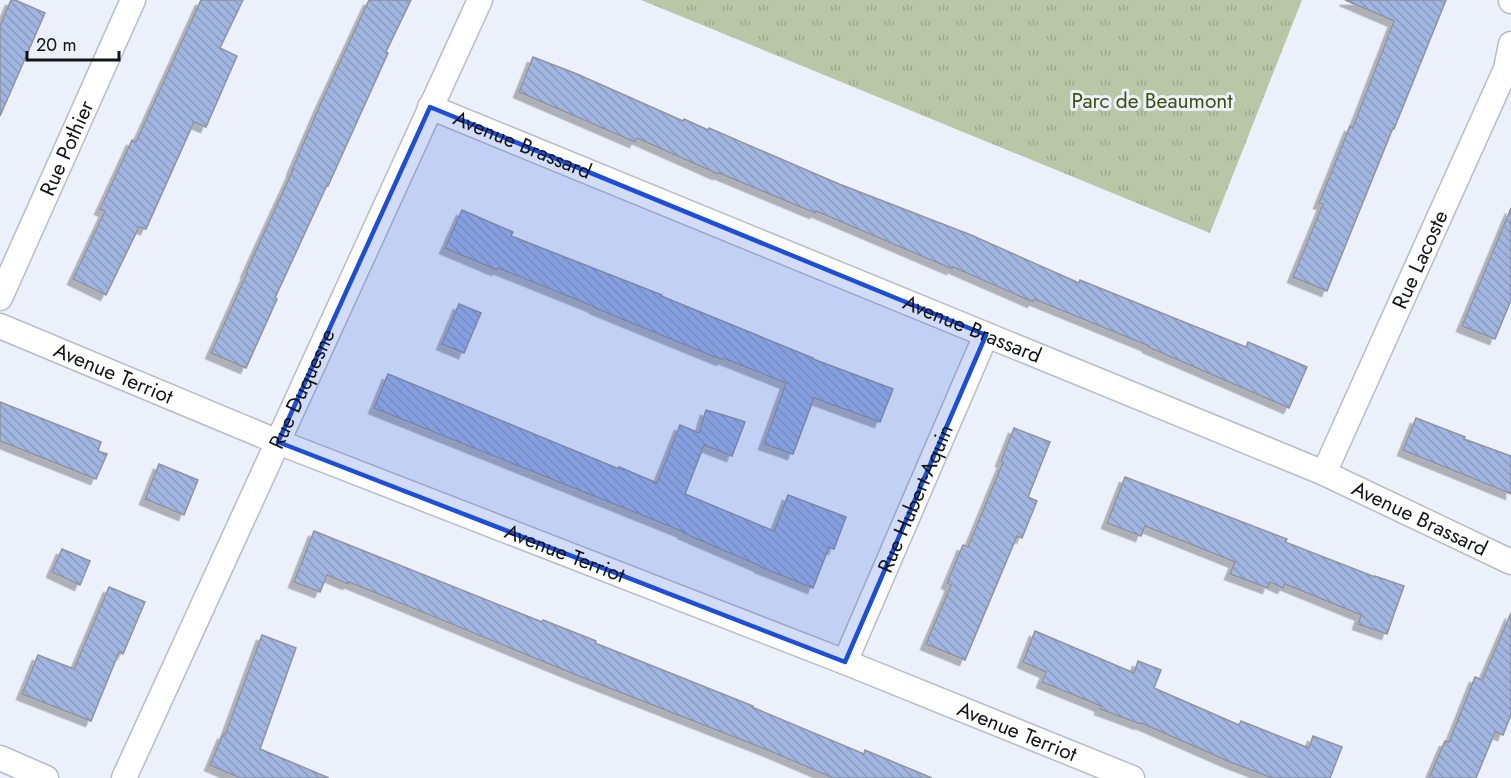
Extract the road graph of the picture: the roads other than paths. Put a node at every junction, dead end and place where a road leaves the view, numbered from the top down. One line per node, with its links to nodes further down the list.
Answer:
1 (133, 0): 5 (street, Rue Pothier)
2 (480, 0): 4 (street, Rue Duquesne)
3 (1511, 44): 9 (street, Rue Lacoste)
4 (430, 107): 7 (street, Avenue Brassard); 8 (street, Rue Duquesne)
5 (0, 298)
6 (0, 326): 8 (street, Avenue Terriot)
7 (986, 335): 9 (street, Avenue Brassard); 11 (street, Rue Hubert-Aquin)
8 (278, 442): 11 (street, Avenue Terriot); 14 (street, Rue Duquesne)
9 (1324, 473): 10 (street, Avenue Brassard)
10 (1511, 562)
11 (845, 662): 15 (street, Avenue Terriot)
12 (0, 759): 13 (street)
13 (46, 778)
14 (124, 778)
15 (1132, 778)

